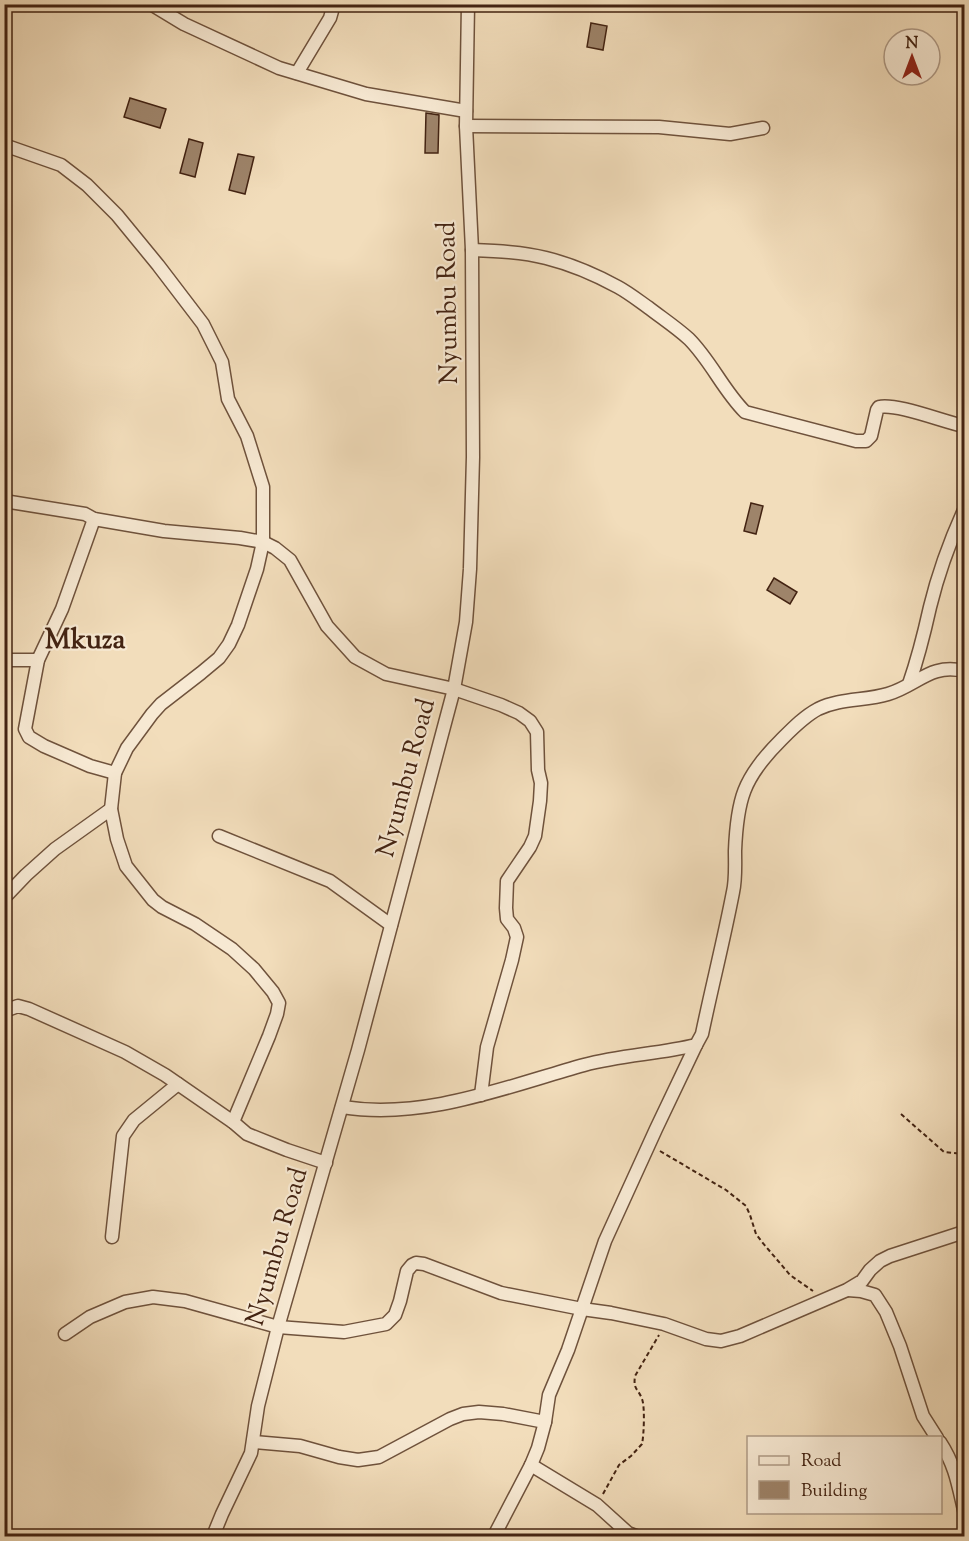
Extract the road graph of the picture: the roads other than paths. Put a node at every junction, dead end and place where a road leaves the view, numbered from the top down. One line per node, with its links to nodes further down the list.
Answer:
1 (151, 4): 4 (street)
2 (334, 4): 4 (street)
3 (468, 4): 5 (street, Nyumbu Road)
4 (297, 73): 5 (street)
5 (466, 111): 6 (street, Nyumbu Road)
6 (466, 126): 7 (street); 9 (street, Nyumbu Road)
7 (764, 128)
8 (4, 145): 14 (street)
9 (472, 250): 10 (street); 19 (street, Nyumbu Road)
10 (964, 426)
11 (4, 501): 13 (street)
12 (964, 510): 18 (street)
13 (94, 519): 14 (street); 16 (street)
14 (263, 542): 19 (street); 20 (street)
15 (4, 660): 16 (street)
16 (38, 660): 20 (street)
17 (964, 671): 18 (street)
18 (909, 684): 26 (street)
19 (454, 689): 24 (street, Nyumbu Road); 28 (street)
20 (114, 773): 21 (street)
21 (111, 809): 23 (street); 30 (street)
22 (219, 836): 24 (street)
23 (4, 898)
24 (391, 925): 29 (street, Nyumbu Road)
25 (4, 1013): 27 (street)
26 (696, 1045): 28 (street); 35 (street)
27 (178, 1084): 30 (street); 33 (street)
28 (482, 1095): 29 (street)
29 (342, 1107): 31 (street, Nyumbu Road)
30 (233, 1122): 31 (street)
31 (326, 1163): 36 (street, Nyumbu Road)
32 (964, 1232): 34 (street)
33 (112, 1237)
34 (847, 1290): 35 (street); 39 (street)
35 (582, 1309): 36 (street); 38 (street)
36 (278, 1328): 37 (street); 40 (street, Nyumbu Road)
37 (65, 1335)
38 (545, 1422): 40 (street); 42 (street)
39 (936, 1436)
40 (254, 1442): 44 (street, Nyumbu Road)
41 (942, 1446): 43 (street)
42 (531, 1465): 45 (street); 46 (street)
43 (964, 1510)
44 (213, 1536)
45 (494, 1536)
46 (636, 1536)

